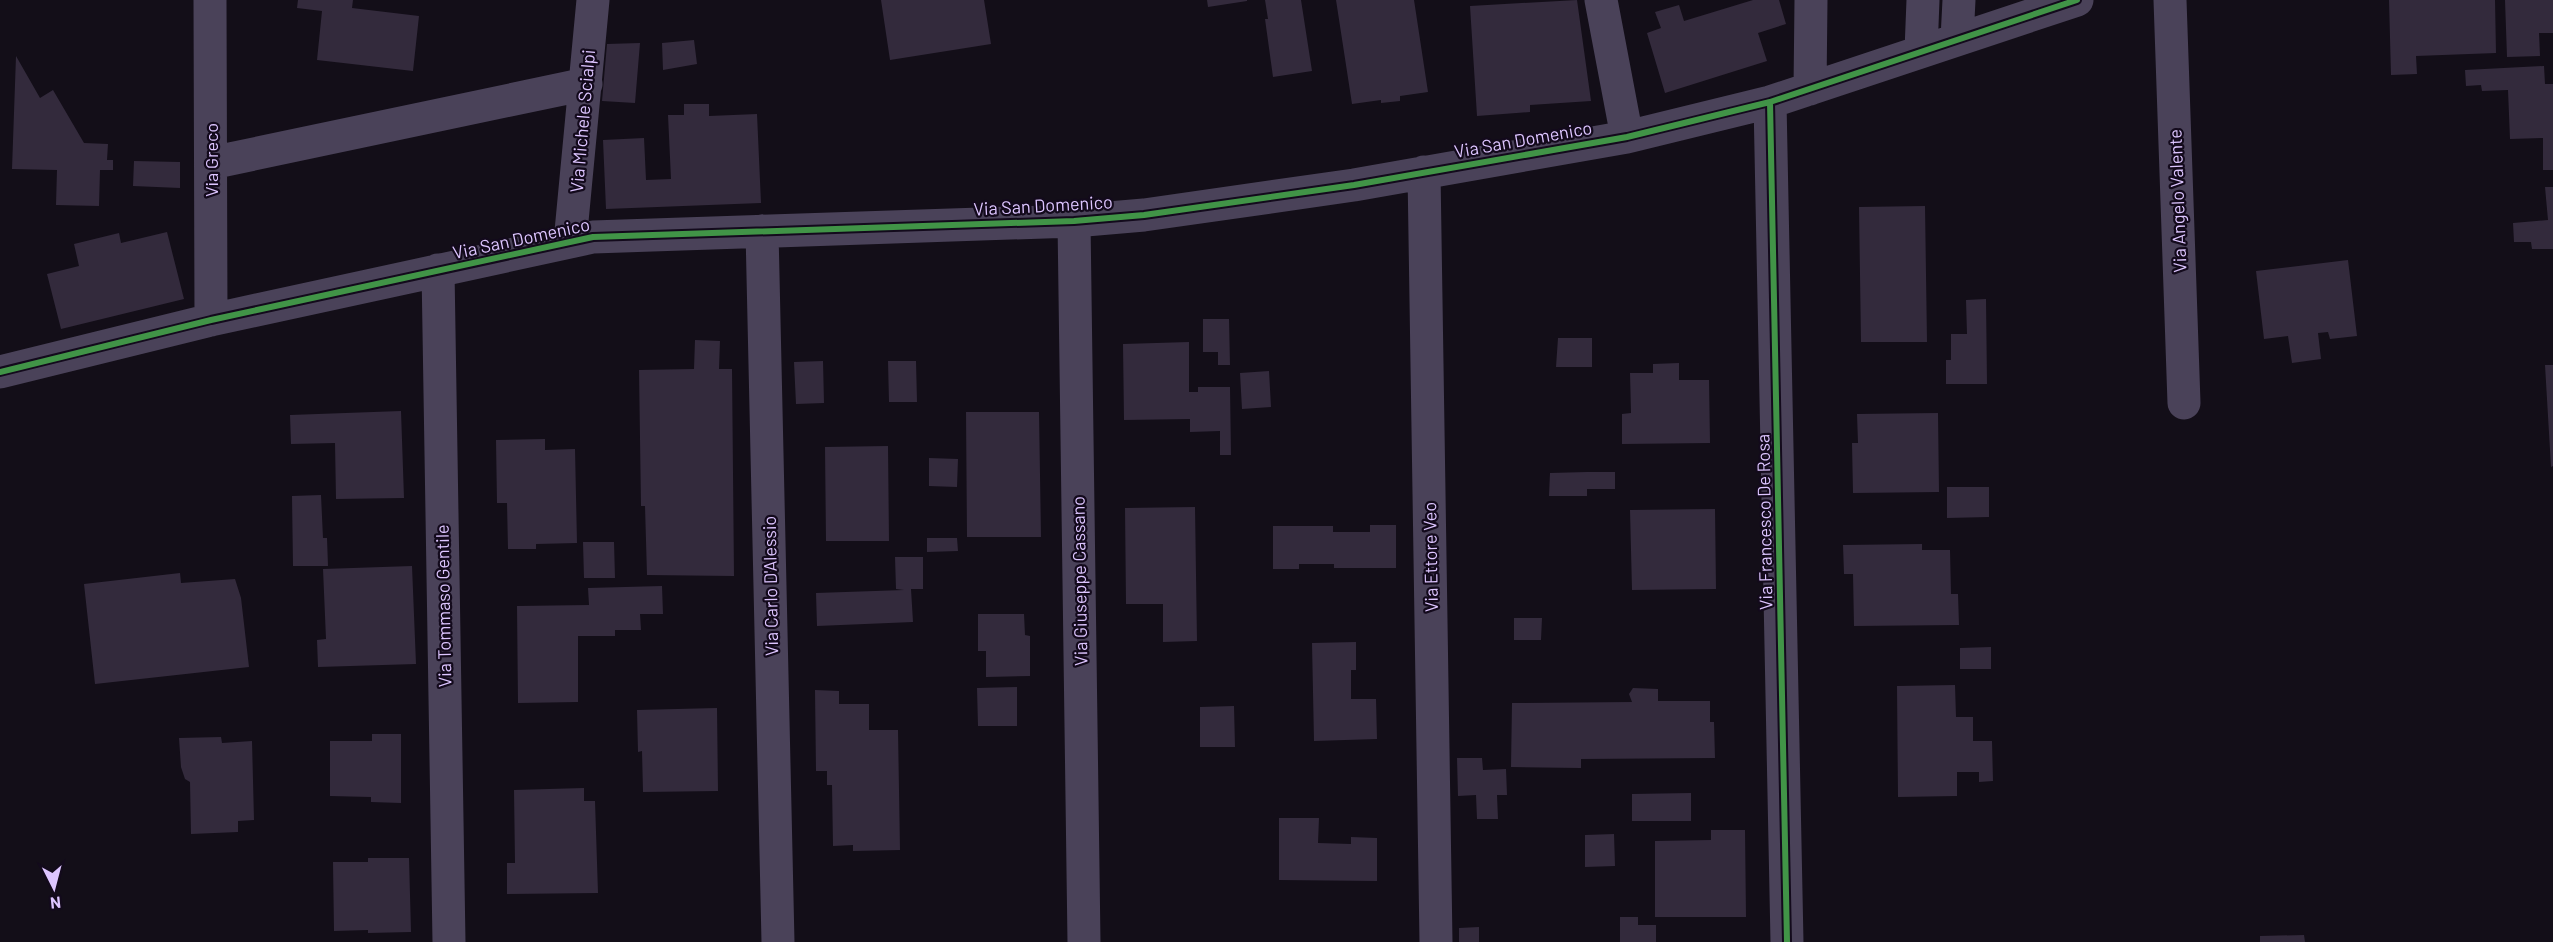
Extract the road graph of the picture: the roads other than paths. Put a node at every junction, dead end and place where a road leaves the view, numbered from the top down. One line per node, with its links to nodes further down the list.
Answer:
1 (210, 0): 15 (street, Via Greco)
2 (593, 0): 11 (street, Via Michele Scialpi)
3 (1601, 0): 14 (street)
4 (1811, 0): 12 (street)
5 (1923, 0): 10 (street)
6 (1959, 0): 9 (street)
7 (2077, 0): 9 (street, Via San Domenico)
8 (2170, 0): 23 (street, Via Angelo Valente)
9 (1957, 39): 10 (street, Via San Domenico)
10 (1921, 51): 12 (street, Via San Domenico)
11 (586, 84): 15 (street); 19 (street, Via Michele Scialpi)
12 (1810, 89): 13 (street, Via San Domenico)
13 (1770, 102): 14 (street, Via San Domenico); 28 (street, Via Francesco De Rosa)
14 (1627, 136): 16 (street, Via San Domenico)
15 (211, 163): 21 (street, Via Greco)
16 (1424, 172): 17 (street, Via San Domenico); 27 (street, Via Ettore Veo)
17 (1074, 221): 18 (street, Via San Domenico); 26 (street, Via Giuseppe Cassano)
18 (762, 231): 19 (street, Via San Domenico); 25 (street, Via Carlo D'Alessio)
19 (570, 242): 20 (street, Via San Domenico)
20 (438, 270): 21 (street, Via San Domenico); 24 (street, Via Tommaso Gentile)
21 (212, 320): 22 (street, Via San Domenico)
22 (0, 372)
23 (2184, 403)
24 (449, 942)
25 (778, 942)
26 (1084, 942)
27 (1436, 942)
28 (1787, 942)

